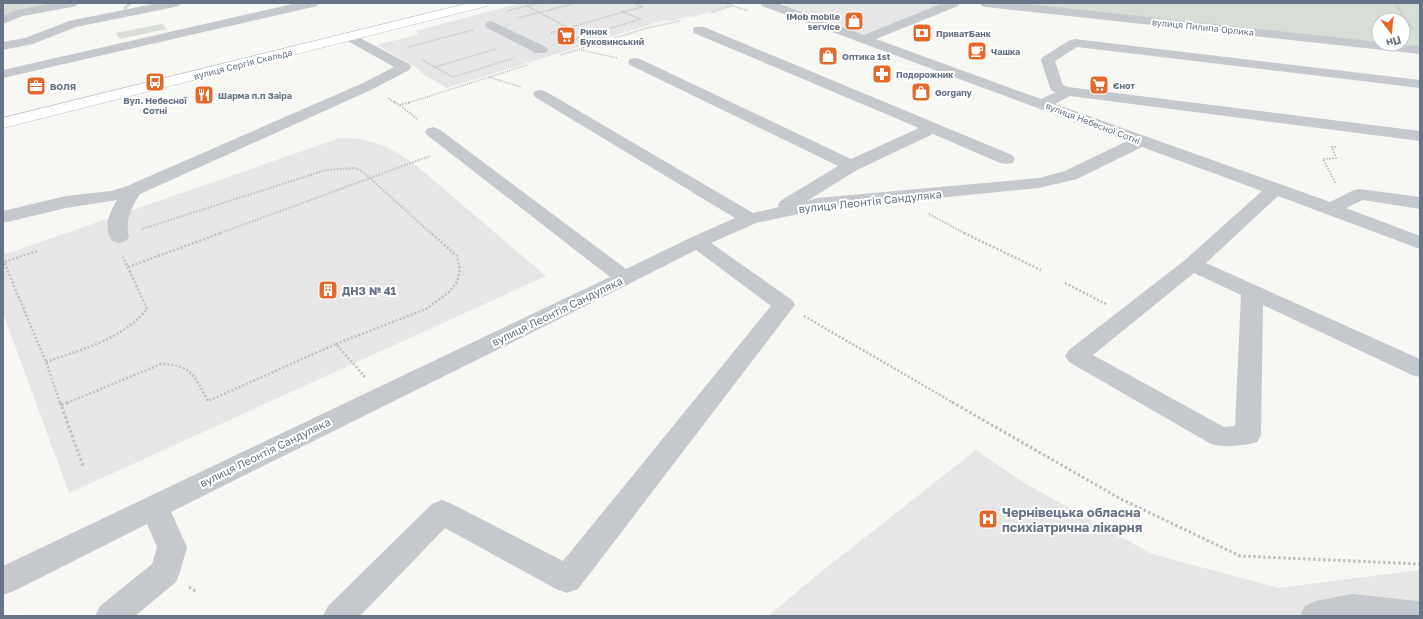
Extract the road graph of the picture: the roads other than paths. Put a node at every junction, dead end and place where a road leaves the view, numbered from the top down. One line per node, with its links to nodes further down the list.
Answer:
1 (175, 3): 16 (street)
2 (313, 3): 9 (street)
3 (483, 3): 13 (main road, вулиця Сергія Скальда)
4 (766, 3): 14 (street, вулиця Небесної Сотні)
5 (954, 3): 14 (street)
6 (986, 3): 15 (street, вулиця Пилипа Орлика)
7 (66, 4): 10 (street)
8 (251, 7): 9 (street)
9 (263, 16): 21 (street)
10 (3, 20)
11 (491, 25): 17 (street)
12 (699, 30): 27 (street)
13 (351, 37): 26 (main road, вулиця Сергія Скальда); 34 (street)
14 (864, 39): 25 (street, вулиця Небесної Сотні)
15 (1371, 45)
16 (3, 46)
17 (541, 50)
18 (1401, 52): 20 (street)
19 (635, 62): 32 (street)
20 (1414, 71)
21 (3, 74)
22 (1420, 84): 23 (street)
23 (1066, 91): 25 (street); 29 (street)
24 (540, 94): 39 (street)
25 (1042, 104): 30 (street, вулиця Небесної Сотні)
26 (3, 123)
27 (933, 128): 31 (street); 32 (street)
28 (434, 132): 44 (street)
29 (1420, 136)
30 (1141, 142): 33 (street, вулиця Небесної Сотні); 37 (street, вулиця Леонтія Сандуляка)
31 (1006, 159)
32 (851, 166): 37 (street)
33 (1276, 188): 36 (street, вулиця Небесної Сотні); 43 (street)
34 (133, 190): 38 (street); 40 (street)
35 (1420, 203): 36 (street)
36 (1332, 208): 42 (street, вулиця Небесної Сотні)
37 (774, 213): 39 (street, вулиця Леонтія Сандуляка)
38 (3, 217)
39 (750, 219): 41 (street, вулиця Леонтія Сандуляка)
40 (119, 237)
41 (698, 242): 44 (street, вулиця Леонтія Сандуляка); 50 (street)
42 (1420, 243)
43 (1192, 264): 45 (street); 45 (street)
44 (624, 278): 47 (street, вулиця Леонтія Сандуляка)
45 (1252, 291): 46 (street)
46 (1420, 369)
47 (154, 506): 48 (street, вулиця Леонтія Сандуляка); 49 (street)
48 (3, 581)
49 (111, 616)
50 (338, 616)
51 (1316, 616): 52 (street)
52 (1418, 616)

